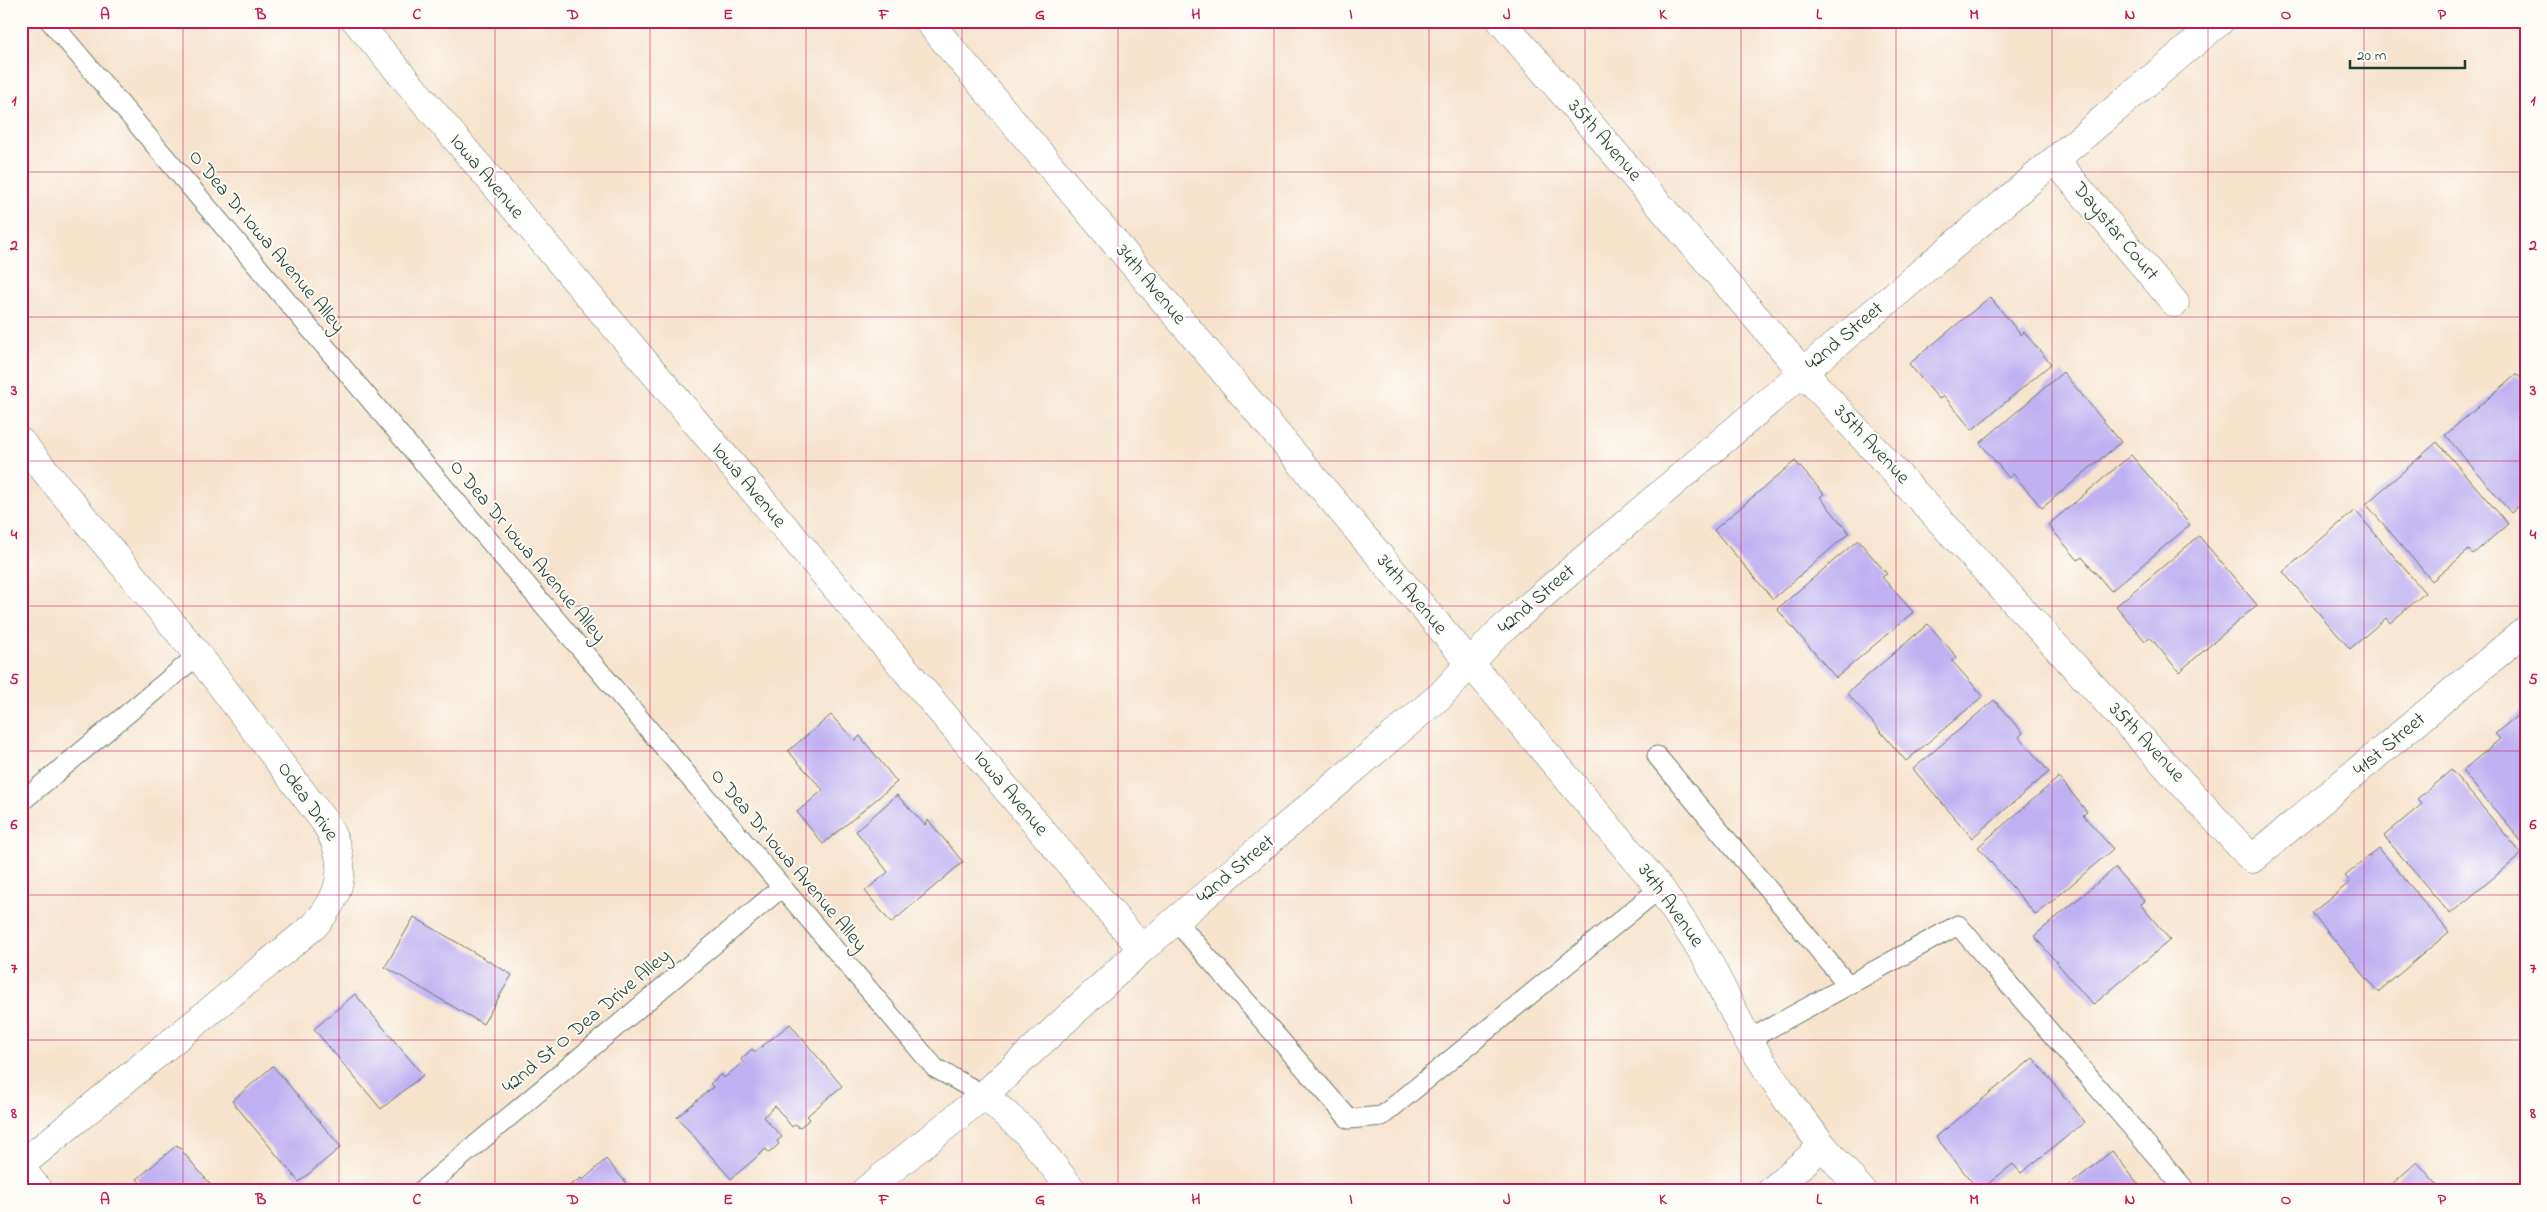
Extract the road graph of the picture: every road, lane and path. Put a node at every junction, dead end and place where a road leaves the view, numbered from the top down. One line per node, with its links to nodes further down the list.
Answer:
1 (50, 21): 16 (lane, O Dea Dr Iowa Avenue Alley)
2 (356, 21): 19 (street, Iowa Avenue)
3 (928, 21): 12 (street, 34th Avenue)
4 (1501, 21): 8 (street, 35th Avenue)
5 (2220, 21): 6 (street, 42nd Street)
6 (2055, 160): 7 (street, Daystar Court); 8 (street, 42nd Street)
7 (2175, 303)
8 (1803, 372): 12 (street, 42nd Street); 15 (street, 35th Avenue)
9 (21, 442): 11 (street, Odea Drive)
10 (2526, 630): 15 (street, 41st Street)
11 (198, 655): 14 (lane); 24 (street, Odea Drive)
12 (1470, 665): 17 (street, 34th Avenue); 18 (street, 42nd Street)
13 (1657, 756): 20 (lane)
14 (21, 802)
15 (2252, 859)
16 (781, 888): 22 (lane, O Dea Dr Iowa Avenue Alley); 27 (lane, 42nd St O Dea Drive Alley)
17 (1660, 888): 18 (lane); 21 (street, 34th Avenue)
18 (1176, 921): 19 (street, 42nd Street)
19 (1142, 950): 22 (street, 42nd Street)
20 (1848, 985): 21 (lane); 25 (lane)
21 (1748, 1040): 23 (street, 34th Avenue)
22 (984, 1095): 28 (street, 42nd Street); 29 (street)
23 (1823, 1146): 30 (street); 31 (street, 34th Avenue)
24 (21, 1166): 26 (street)
25 (2183, 1187)
26 (39, 1191)
27 (421, 1191)
28 (865, 1191)
29 (1074, 1191)
30 (1771, 1191)
31 (1862, 1191)

